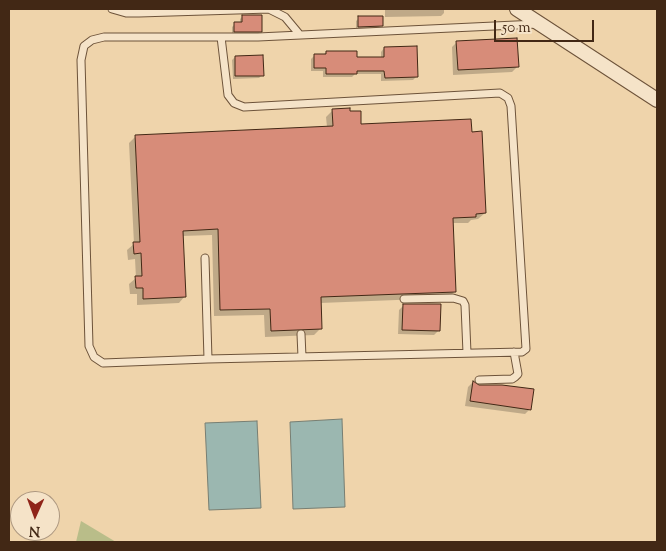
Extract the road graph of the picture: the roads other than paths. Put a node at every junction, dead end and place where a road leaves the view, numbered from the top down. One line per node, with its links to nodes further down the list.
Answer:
1 (112, 9): 4 (lane)
2 (517, 9): 3 (street)
3 (540, 24): 4 (lane); 6 (street)
4 (300, 35): 5 (lane)
5 (221, 38): 10 (lane); 13 (lane)
6 (657, 100)
7 (204, 258): 13 (lane)
8 (404, 299): 11 (lane)
9 (301, 334): 12 (lane)
10 (514, 352): 11 (lane); 14 (lane)
11 (468, 353): 12 (lane)
12 (302, 357): 13 (lane)
13 (208, 359)
14 (479, 380)

